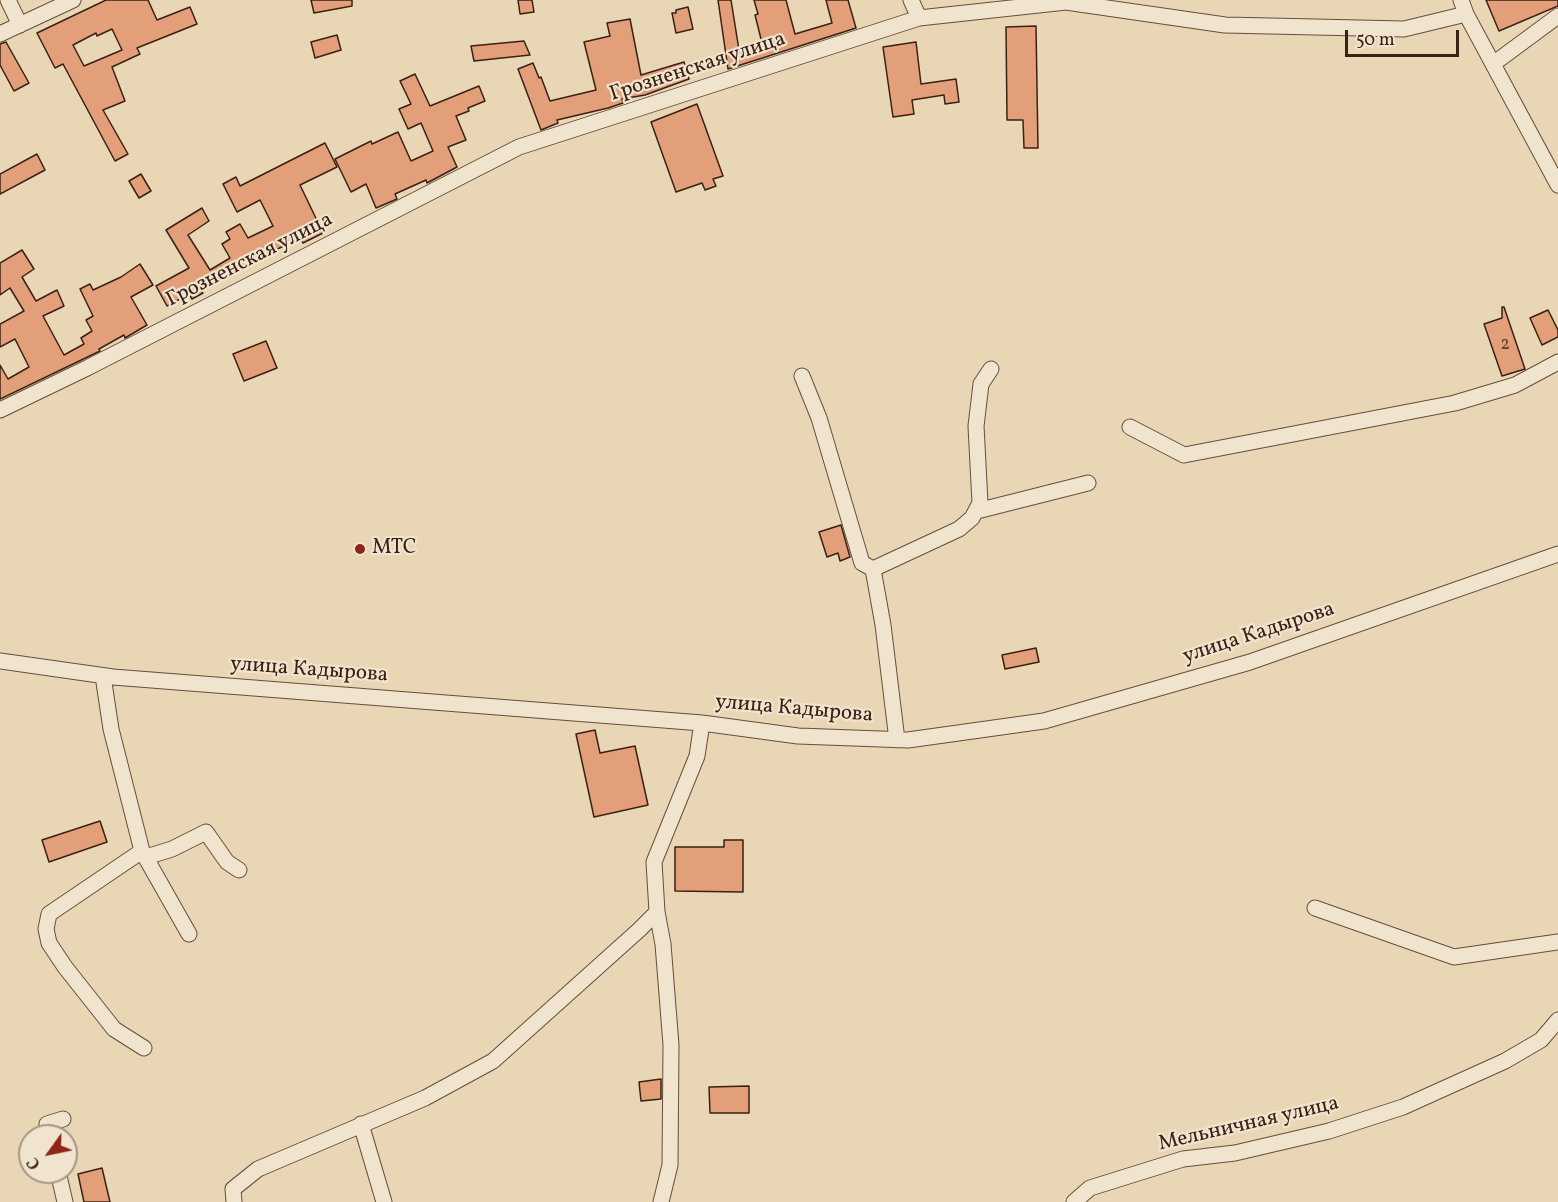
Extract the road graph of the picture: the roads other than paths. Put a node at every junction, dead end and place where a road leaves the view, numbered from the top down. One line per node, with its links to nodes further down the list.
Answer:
1 (8, 0): 8 (street)
2 (73, 0): 8 (street)
3 (911, 0): 7 (street)
4 (1012, 4): 5 (street, Грозненская улица); 7 (street, Грозненская улица)
5 (1464, 7): 10 (street)
6 (1558, 16): 10 (street)
7 (919, 18): 15 (street, Грозненская улица)
8 (20, 25): 9 (street)
9 (0, 34)
10 (1494, 64): 11 (street)
11 (1558, 185)
12 (1558, 362): 16 (street)
13 (991, 369): 18 (street)
14 (802, 376): 20 (street)
15 (0, 410)
16 (1130, 427)
17 (1088, 483): 18 (street)
18 (977, 512): 20 (street)
19 (1558, 554): 24 (street, улица Кадырова)
20 (873, 569): 24 (street)
21 (0, 661): 22 (street, улица Кадырова)
22 (103, 676): 23 (street, улица Кадырова); 25 (street)
23 (702, 723): 24 (street, улица Кадырова); 28 (street)
24 (897, 740)
25 (144, 854): 26 (street); 29 (street); 32 (street)
26 (239, 870)
27 (1315, 908): 30 (street)
28 (657, 912): 35 (street); 40 (street)
29 (189, 934)
30 (1558, 942)
31 (1558, 1020): 41 (street, Мельничная улица)
32 (144, 1048)
33 (63, 1119): 34 (street)
34 (47, 1124)
35 (361, 1124): 38 (street); 39 (street)
36 (61, 1184): 37 (street)
37 (65, 1202)
38 (234, 1202)
39 (384, 1202)
40 (661, 1202)
41 (1074, 1202)

